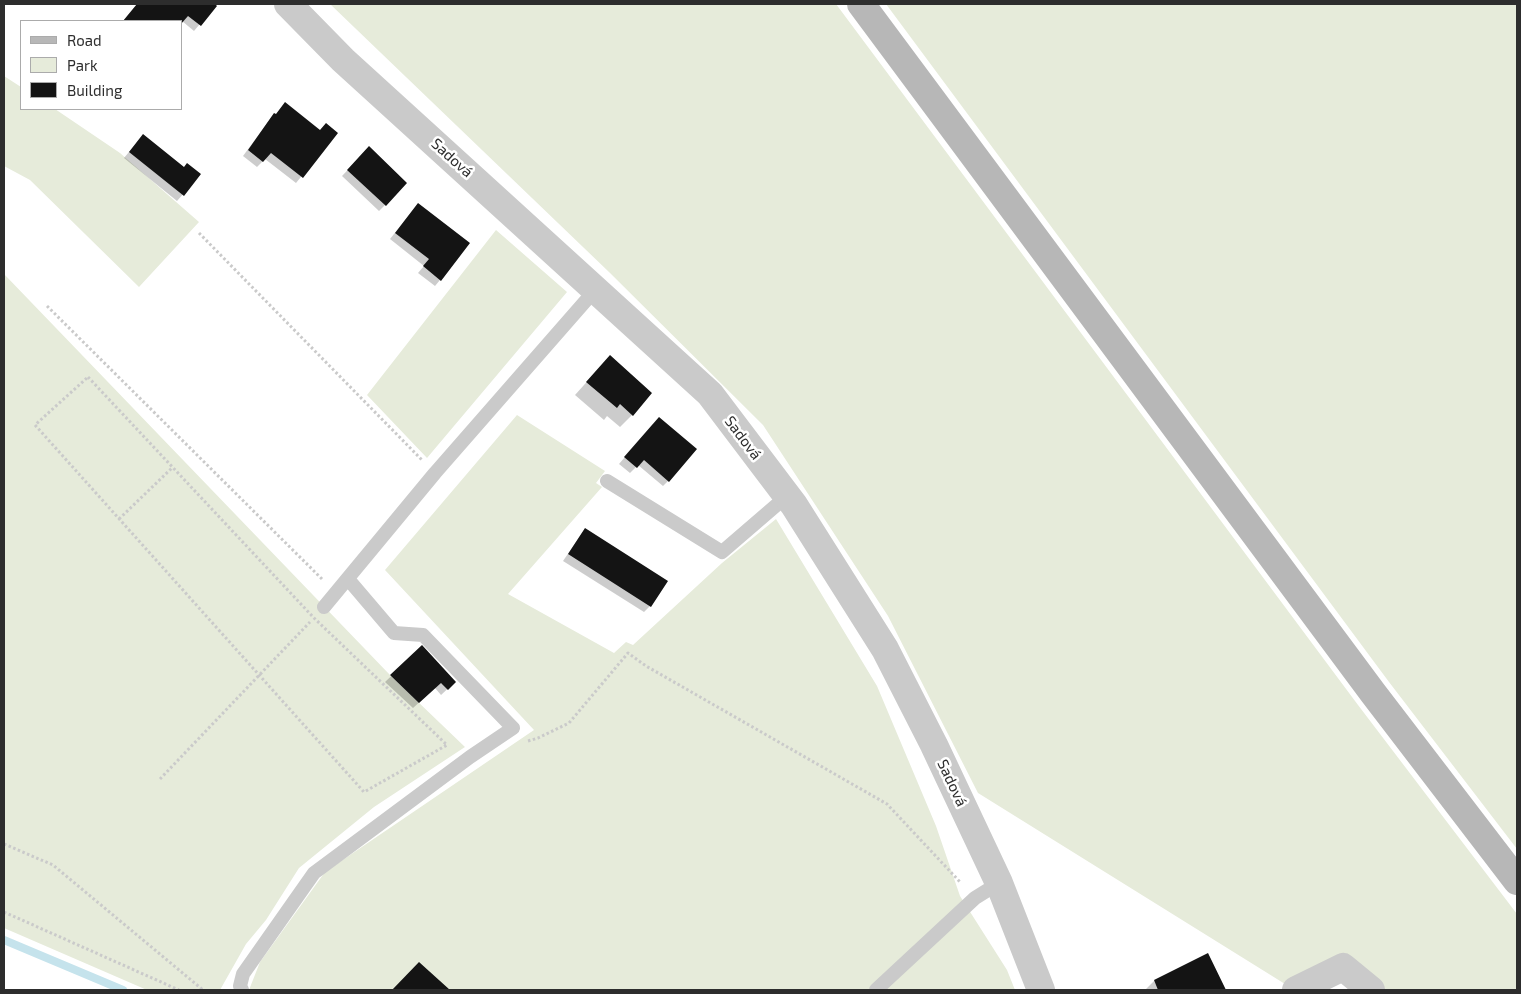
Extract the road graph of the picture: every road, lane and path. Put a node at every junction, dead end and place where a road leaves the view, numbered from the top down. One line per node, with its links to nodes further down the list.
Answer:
1 (288, 4): 4 (street, Sadová)
2 (861, 4): 19 (main road)
3 (199, 233): 7 (path)
4 (596, 288): 7 (lane); 9 (street, Sadová)
5 (47, 306): 12 (path)
6 (173, 467): 10 (path); 10 (path); 14 (path)
7 (435, 473): 11 (lane)
8 (607, 481): 9 (lane)
9 (787, 496): 20 (street, Sadová)
10 (119, 519): 15 (path)
11 (348, 579): 12 (lane); 16 (lane)
12 (335, 592): 13 (lane)
13 (324, 607): 14 (path)
14 (314, 618): 15 (path); 15 (path)
15 (260, 675): 17 (path)
16 (513, 728): 21 (path); 25 (lane)
17 (160, 779)
18 (4, 844): 24 (path)
19 (1517, 881)
20 (999, 883): 21 (lane); 27 (street, Sadová)
21 (975, 898): 26 (lane)
22 (4, 912): 23 (path)
23 (179, 990)
24 (204, 990)
25 (242, 990)
26 (876, 990)
27 (1041, 990)
28 (1296, 990): 29 (street)
29 (1371, 990)

